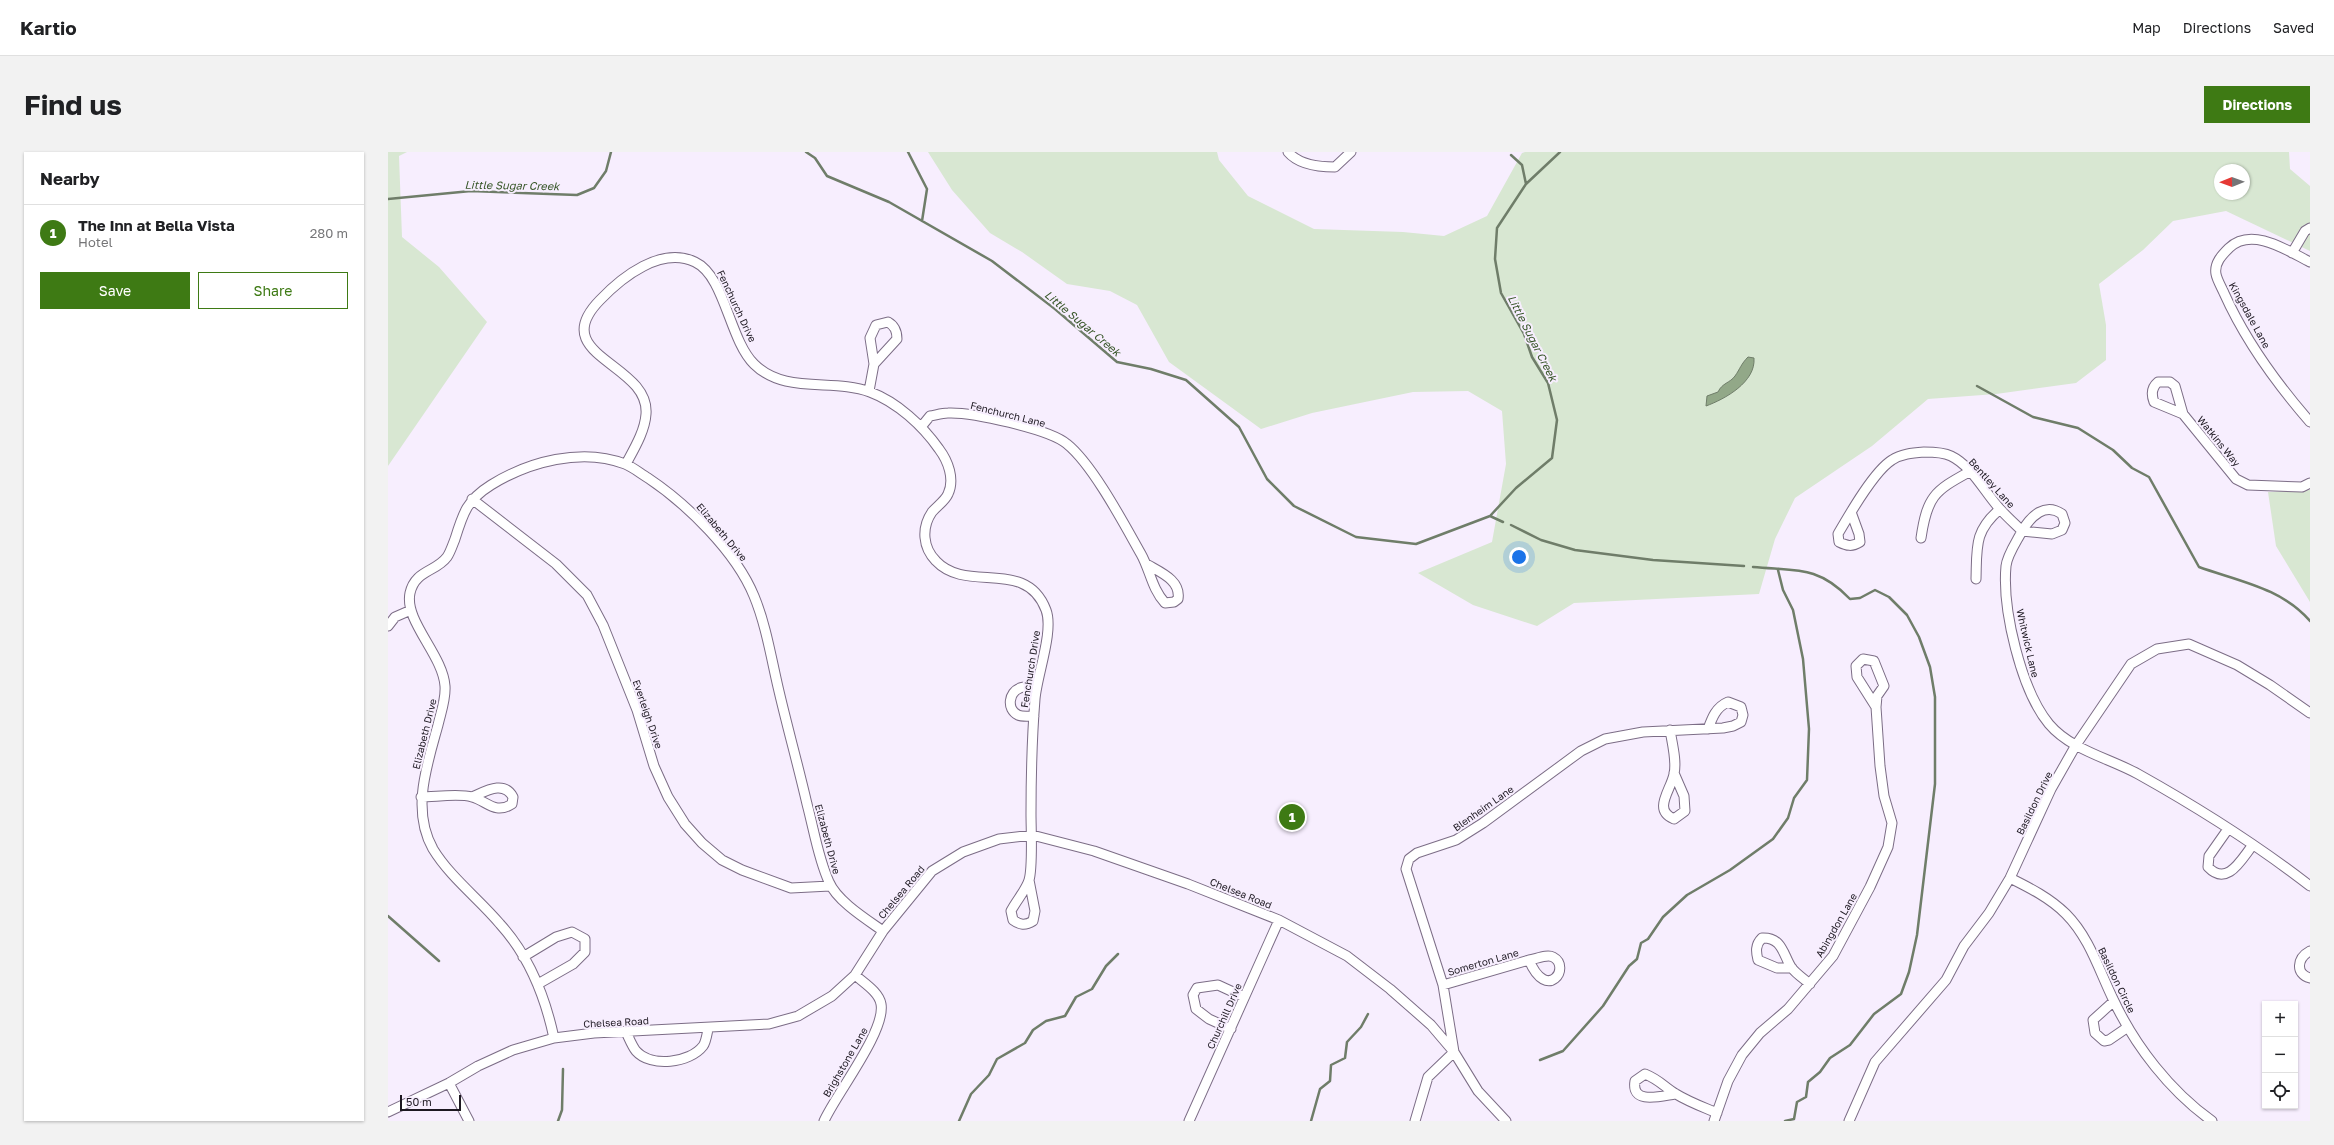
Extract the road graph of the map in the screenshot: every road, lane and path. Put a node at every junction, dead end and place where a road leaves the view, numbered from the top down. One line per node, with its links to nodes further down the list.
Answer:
1 (1288, 152): 2 (street)
2 (1351, 152)
3 (2310, 228): 4 (street)
4 (2292, 253): 5 (street, Kingsdale Lane); 9 (street, Kingsdale Lane)
5 (2309, 258)
6 (874, 364): 7 (street)
7 (869, 391): 10 (street, Fenchurch Drive); 11 (street, Fenchurch Drive)
8 (2183, 414): 13 (street, Watkins Way)
9 (2310, 422)
10 (921, 427): 19 (street, Fenchurch Lane); 23 (street, Fenchurch Drive)
11 (626, 464): 14 (street, Elizabeth Drive); 38 (street, Elizabeth Drive)
12 (1969, 472): 15 (street, Bentley Lane); 16 (street, Bentley Lane); 18 (street)
13 (2310, 483)
14 (472, 499): 21 (street, Elizabeth Drive); 38 (street, Everleigh Drive)
15 (2000, 509): 17 (street, Bentley Lane); 20 (street)
16 (1851, 512)
17 (2022, 531): 29 (street, Whitwick Lane)
18 (1921, 538)
19 (1148, 565)
20 (1976, 579)
21 (411, 610): 22 (street); 31 (street, Elizabeth Drive)
22 (388, 626)
23 (1036, 687): 26 (street, Fenchurch Drive); 26 (street)
24 (1876, 707): 24 (street, Abingdon Lane); 50 (street, Abingdon Lane)
25 (2310, 713): 29 (street, Basildon Drive)
26 (1034, 716): 34 (street, Fenchurch Drive)
27 (1708, 729): 28 (street, Blenheim Lane)
28 (1670, 730): 30 (street); 49 (street, Blenheim Lane)
29 (2076, 744): 33 (street); 36 (street, Basildon Drive)
30 (1674, 773)
31 (421, 796): 32 (street); 43 (street, Elizabeth Drive)
32 (472, 796)
33 (2228, 830): 35 (street); 35 (street)
34 (1032, 835): 37 (street, Fenchurch Drive); 40 (street, Chelsea Road); 41 (street, Chelsea Road)
35 (2252, 846): 39 (street)
36 (2010, 878): 52 (street, Basildon Circle); 68 (street, Basildon Drive)
37 (1029, 880)
38 (830, 886): 41 (street, Elizabeth Drive)
39 (2310, 886)
40 (1279, 920): 51 (street, Churchill Drive); 58 (street, Chelsea Road)
41 (883, 931): 46 (street, Chelsea Road)
42 (2310, 952): 47 (street)
43 (523, 957): 48 (street, Elizabeth Drive); 48 (street)
44 (1529, 960): 49 (street, Somerton Lane)
45 (1792, 968): 50 (street)
46 (855, 975): 54 (street, Chelsea Road); 64 (street, Brighstone Lane)
47 (2310, 978)
48 (538, 984): 57 (street, Elizabeth Drive)
49 (1443, 984): 58 (street, Blenheim Lane)
50 (1810, 984): 62 (street, Abingdon Lane)
51 (1244, 997): 55 (street, Churchill Drive); 55 (street)
52 (2114, 1001): 53 (street, Basildon Circle); 53 (street)
53 (2128, 1027): 69 (street, Basildon Circle)
54 (708, 1029): 56 (street, Chelsea Road); 56 (street)
55 (1231, 1029): 65 (street, Churchill Drive)
56 (626, 1032): 57 (street, Chelsea Road)
57 (554, 1038): 59 (street, Chelsea Road)
58 (1454, 1052): 66 (street); 67 (street, Chelsea Road)
59 (449, 1083): 61 (street, Chelsea Road); 63 (street)
60 (1675, 1094): 62 (street)
61 (388, 1112)
62 (1715, 1117)
63 (469, 1121)
64 (824, 1121)
65 (1189, 1121)
66 (1415, 1121)
67 (1506, 1121)
68 (1849, 1121)
69 (2212, 1121)

